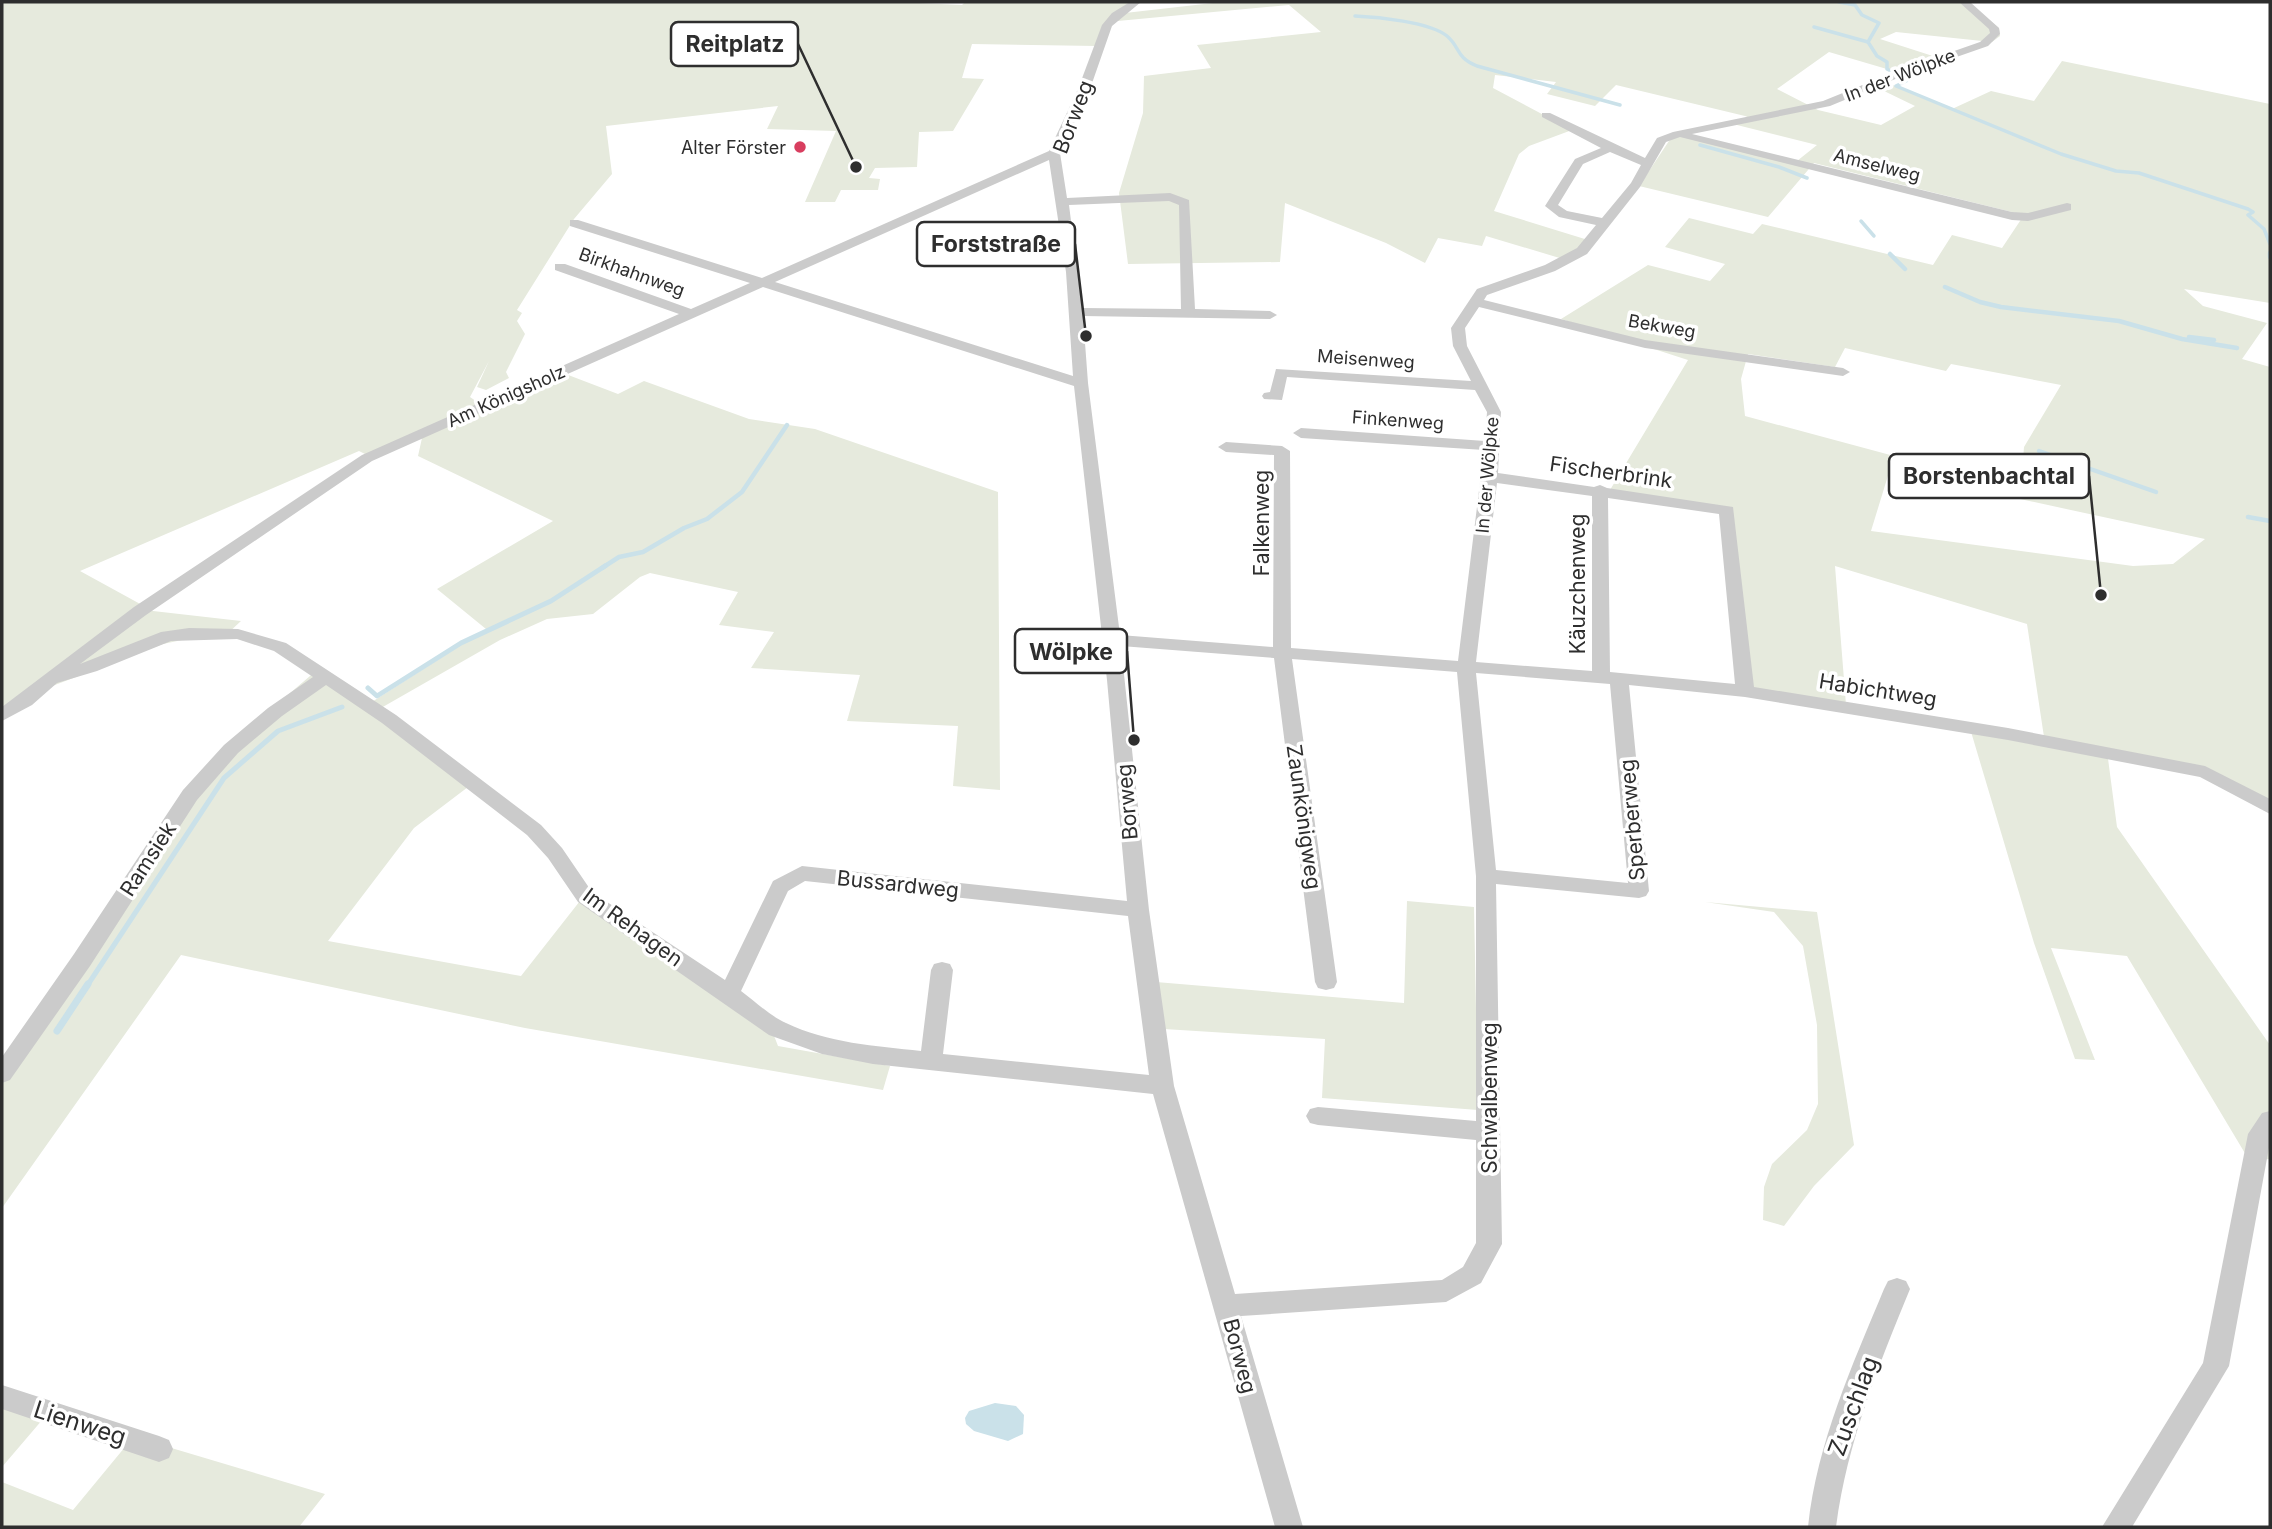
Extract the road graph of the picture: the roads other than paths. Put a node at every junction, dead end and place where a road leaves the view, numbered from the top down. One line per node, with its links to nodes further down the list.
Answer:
1 (1136, 2): 6 (street, Borweg)
2 (1964, 2): 4 (street, In der Wölpke)
3 (1546, 115): 5 (street)
4 (1677, 134): 7 (street, In der Wölpke); 9 (street, Amselweg)
5 (1610, 148): 7 (street); 11 (street)
6 (1054, 153): 8 (street, Borweg); 13 (street, Am Königsholz)
7 (1649, 164): 11 (street, In der Wölpke)
8 (1062, 202): 15 (street, Borweg); 16 (street)
9 (2067, 207)
10 (574, 223): 13 (street)
11 (1605, 223): 14 (street, In der Wölpke)
12 (561, 267): 17 (street, Birkhahnweg)
13 (763, 283): 17 (street, Am Königsholz); 20 (street)
14 (1476, 302): 19 (street, Bekweg); 21 (street, In der Wölpke)
15 (1075, 312): 16 (street); 20 (street, Borweg)
16 (1188, 313): 18 (street)
17 (691, 314): 32 (street, Am Königsholz)
18 (1270, 315)
19 (1843, 372)
20 (1081, 383): 28 (street, Borweg)
21 (1482, 386): 22 (street, Meisenweg); 24 (street, In der Wölpke)
22 (1269, 396)
23 (1301, 433): 24 (street, Finkenweg)
24 (1493, 446): 26 (street, In der Wölpke)
25 (1226, 447): 29 (street, Falkenweg)
26 (1490, 477): 27 (street, Fischerbrink); 30 (street, In der Wölpke)
27 (1600, 491): 33 (street, Käuzchenweg); 34 (street, Fischerbrink)
28 (1112, 640): 29 (street); 38 (street, Borweg)
29 (1282, 652): 30 (street); 40 (street, Zaunkönigweg)
30 (1466, 667): 33 (street, Habichtweg); 37 (street, Schwalbenweg)
31 (327, 676): 32 (street, Im Rehagen); 41 (street, Im Rehagen); 43 (street, Ramsiek)
32 (52, 677): 35 (street, Am Königsholz)
33 (1610, 678): 34 (street, Habichtweg); 37 (street, Sperberweg)
34 (1745, 691): 36 (street, Habichtweg)
35 (2, 715)
36 (2270, 807)
37 (1486, 876): 47 (street, Schwalbenweg)
38 (1138, 911): 41 (street, Bussardweg); 44 (street, Borweg)
39 (942, 970): 42 (street)
40 (1326, 982)
41 (729, 994): 42 (street, Im Rehagen)
42 (931, 1062): 44 (street, Im Rehagen)
43 (2, 1074)
44 (1162, 1086): 49 (street, Borweg)
45 (1318, 1116): 47 (street)
46 (2270, 1120): 54 (street)
47 (1490, 1132): 49 (street, Schwalbenweg)
48 (1897, 1289): 53 (street, Zuschlag)
49 (1226, 1306): 52 (street, Borweg)
50 (2, 1397): 51 (street, Lienweg)
51 (159, 1449)
52 (1289, 1527)
53 (1822, 1527)
54 (2116, 1527)

